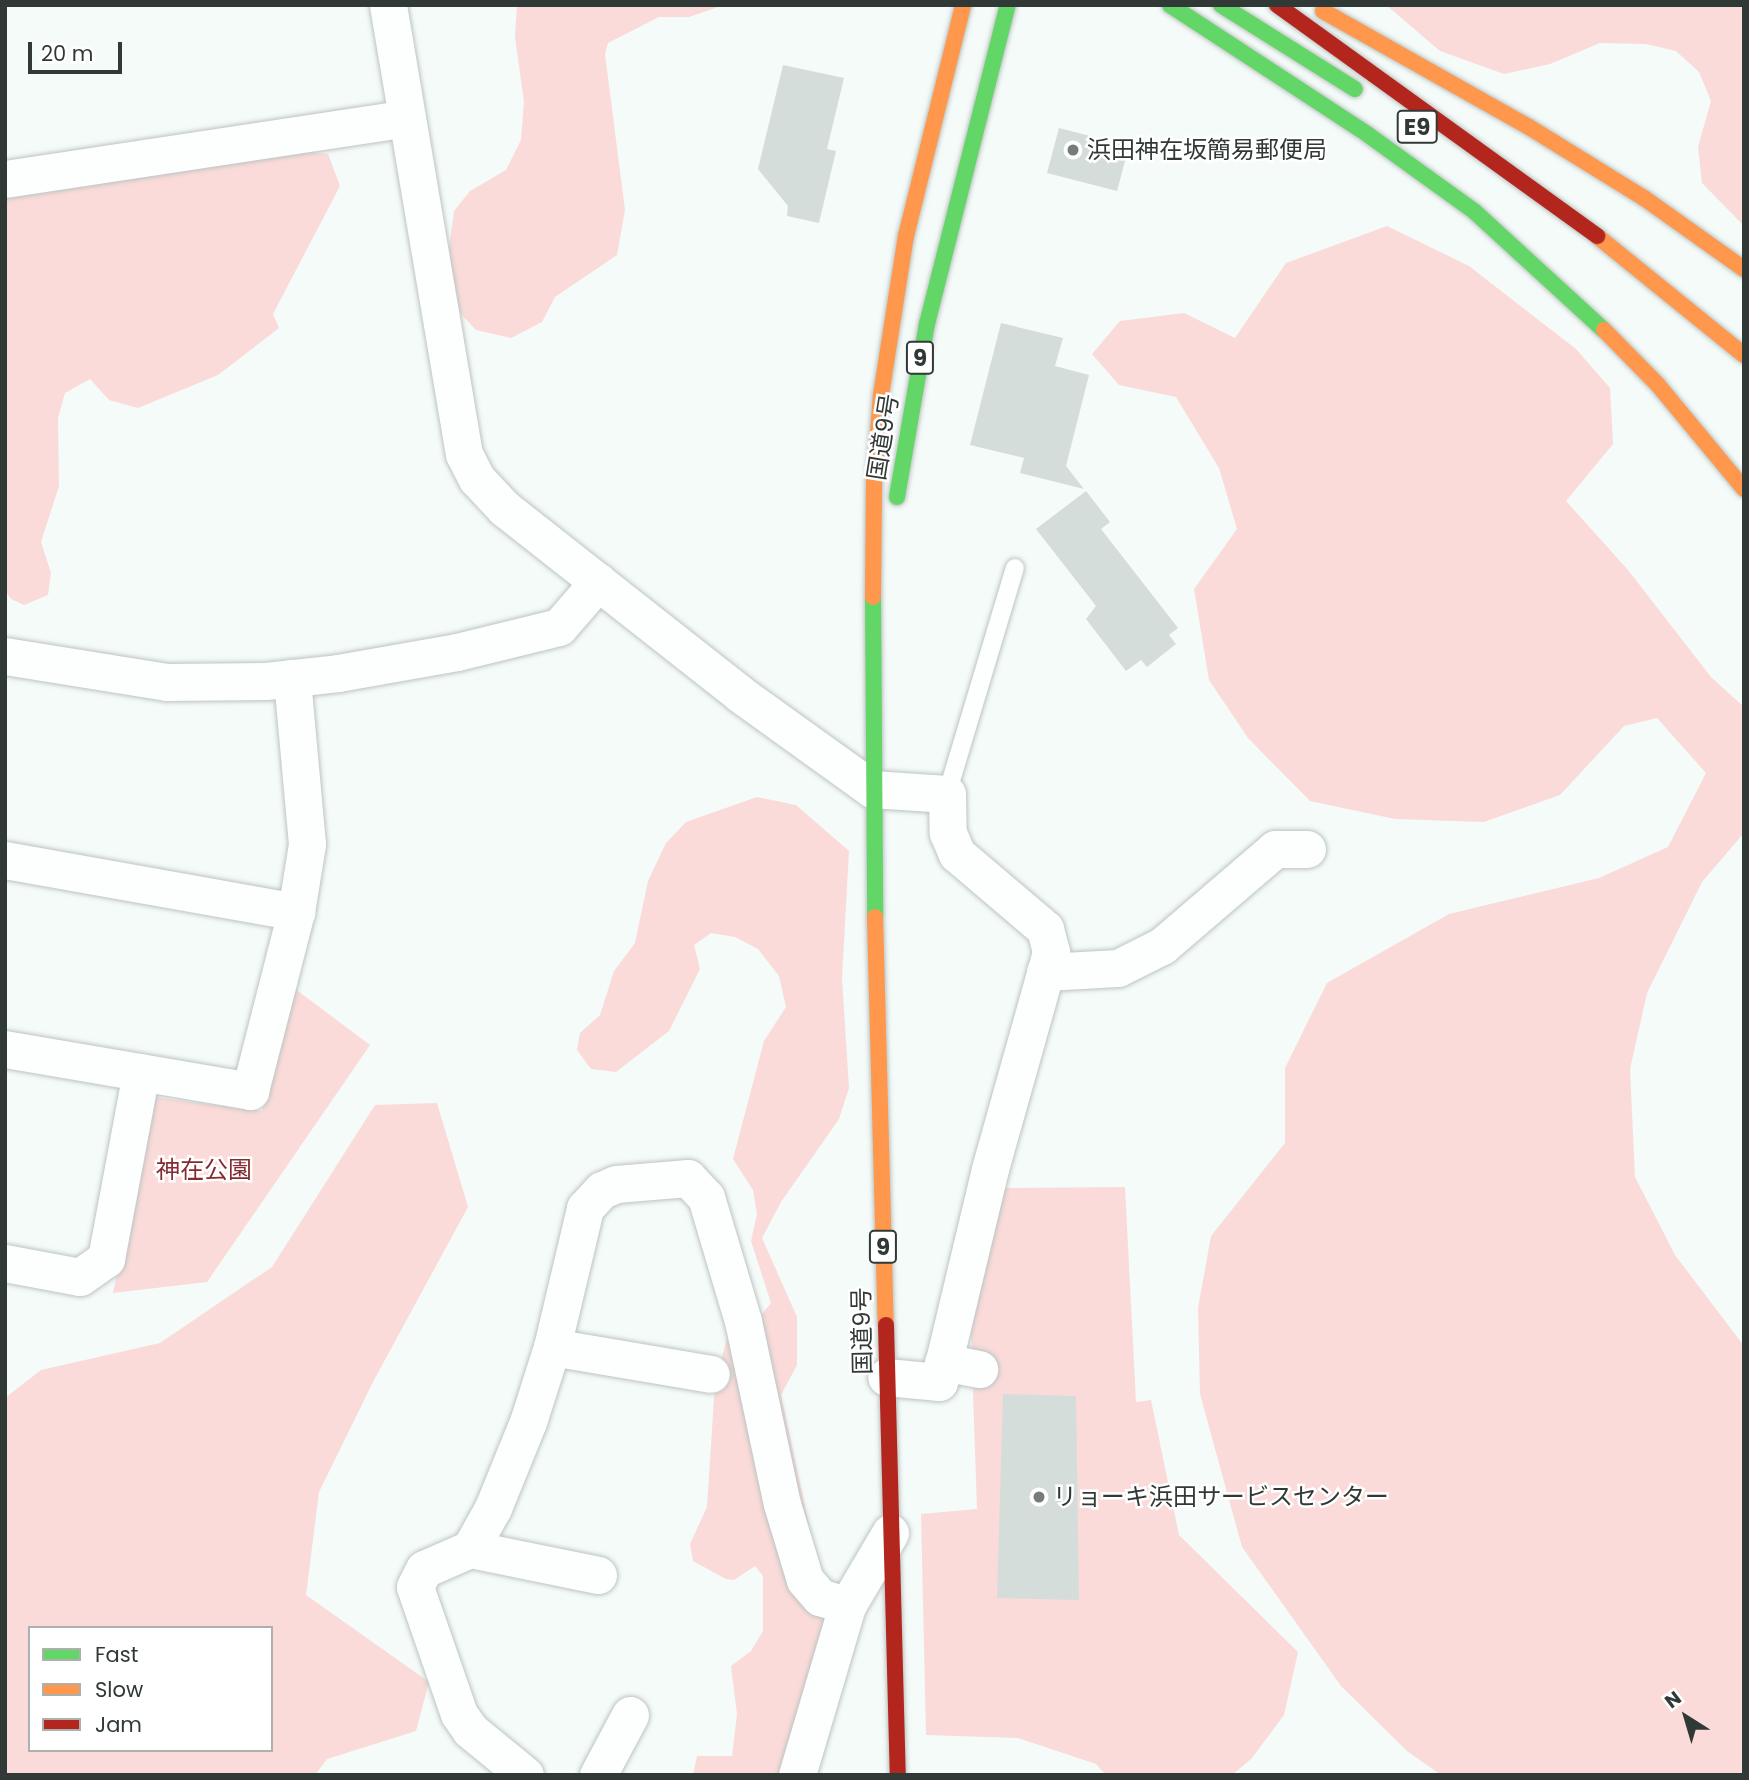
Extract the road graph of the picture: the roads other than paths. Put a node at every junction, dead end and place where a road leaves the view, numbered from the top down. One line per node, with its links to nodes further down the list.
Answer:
1 (388, 5): 13 (street)
2 (962, 5): 26 (highway, 国道9号 / 9)
3 (1008, 5): 11 (highway, 国道9号 / 9)
4 (1025, 5): 11 (highway)
5 (1157, 5): 10 (highway)
6 (1170, 5): 10 (highway)
7 (1221, 5): 12 (highway, E9)
8 (1277, 5): 16 (highway, E9)
9 (1312, 5): 17 (highway)
10 (1214, 37): 19 (highway)
11 (992, 66): 20 (highway, 国道9号 / 9)
12 (1373, 100)
13 (406, 118): 15 (street); 23 (street)
14 (1407, 121): 16 (highway, E9)
15 (5, 179)
16 (1613, 248): 18 (highway, E9)
17 (1744, 268)
18 (1744, 355)
19 (1744, 489)
20 (894, 514)
21 (891, 539): 26 (highway, 国道9号 / 9)
22 (1015, 568): 28 (lane)
23 (598, 582): 25 (street); 27 (street)
24 (5, 656): 25 (street)
25 (292, 678): 31 (street)
26 (873, 718): 27 (highway, 国道9号 / 9)
27 (872, 789): 28 (street); 40 (highway, 国道9号 / 9)
28 (947, 794): 32 (street)
29 (1307, 849): 32 (street)
30 (5, 860): 31 (street)
31 (296, 912): 34 (street)
32 (1045, 972): 37 (street)
33 (5, 1049): 34 (street)
34 (141, 1072): 35 (street)
35 (5, 1263)
36 (552, 1347): 39 (street); 42 (street); 44 (street)
37 (943, 1362): 38 (street); 40 (street)
38 (979, 1369)
39 (711, 1374)
40 (886, 1377): 41 (highway, 国道9号 / 9)
41 (890, 1533): 44 (street); 49 (highway, 国道9号 / 9)
42 (470, 1549): 43 (street); 46 (street)
43 (598, 1575)
44 (847, 1606): 48 (street)
45 (630, 1714): 47 (street)
46 (525, 1775)
47 (598, 1775)
48 (797, 1775)
49 (898, 1775)

